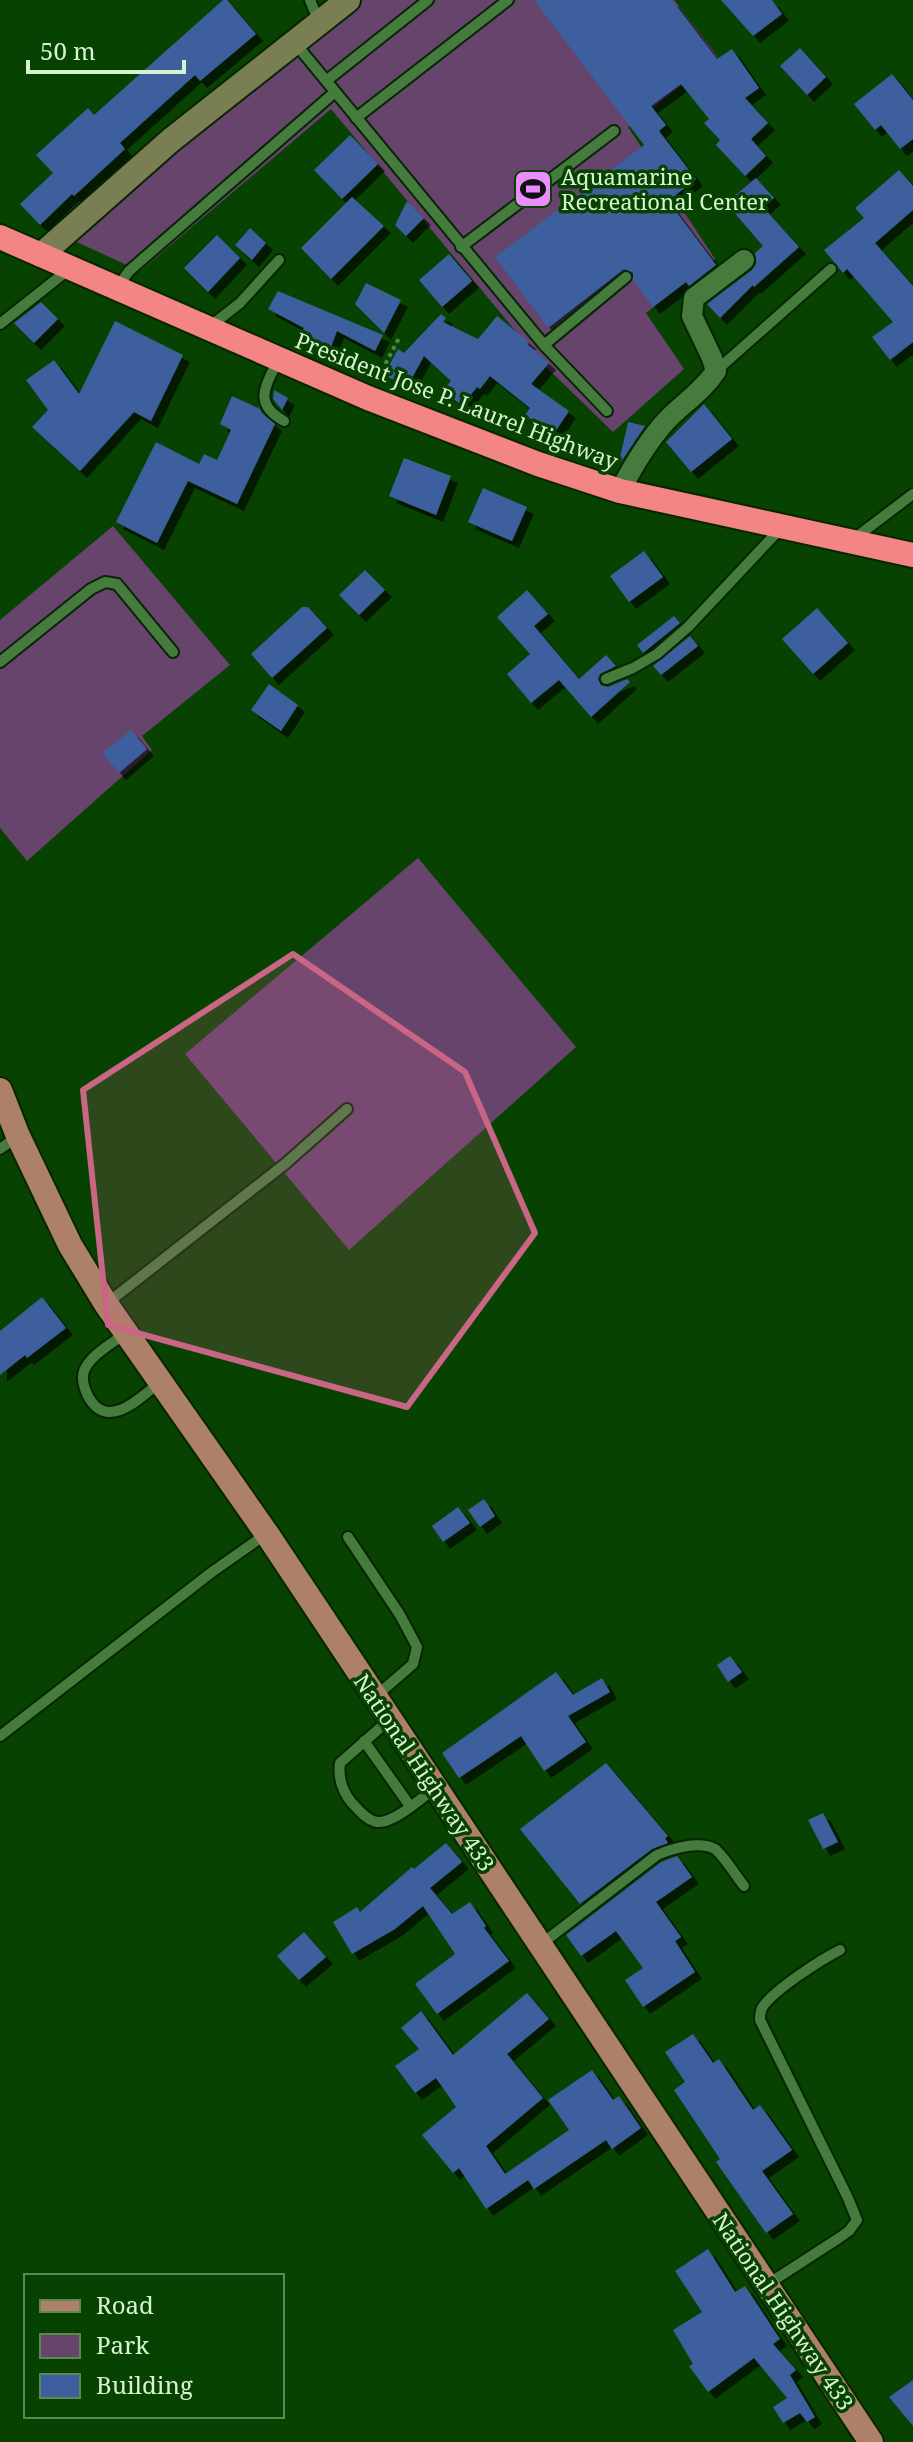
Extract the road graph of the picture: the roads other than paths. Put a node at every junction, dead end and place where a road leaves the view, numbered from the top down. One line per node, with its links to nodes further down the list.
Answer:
1 (348, 0): 4 (street)
2 (428, 0): 6 (lane)
3 (508, 0): 8 (lane)
4 (314, 11): 5 (street)
5 (294, 42): 6 (lane); 12 (street)
6 (326, 81): 7 (lane)
7 (335, 92): 8 (lane); 18 (lane)
8 (356, 118): 11 (lane)
9 (614, 131): 11 (lane)
10 (0, 237): 12 (highway, President Jose P. Laurel Highway)
11 (461, 247): 21 (lane)
12 (41, 255): 15 (highway, President Jose P. Laurel Highway)
13 (279, 260): 20 (lane)
14 (744, 260): 23 (street)
15 (70, 269): 18 (highway, President Jose P. Laurel Highway); 19 (lane)
16 (831, 269): 23 (lane)
17 (626, 277): 21 (lane)
18 (117, 288): 20 (highway, President Jose P. Laurel Highway)
19 (0, 324)
20 (207, 329): 22 (highway, President Jose P. Laurel Highway)
21 (544, 345): 24 (lane)
22 (279, 360): 25 (lane); 26 (highway, President Jose P. Laurel Highway)
23 (716, 371): 26 (street)
24 (607, 411)
25 (284, 421)
26 (620, 491): 28 (highway, President Jose P. Laurel Highway)
27 (913, 494): 29 (lane)
28 (781, 527): 29 (highway, President Jose P. Laurel Highway); 33 (lane)
29 (850, 542): 30 (highway, President Jose P. Laurel Highway)
30 (913, 555)
31 (173, 652): 32 (lane)
32 (0, 662)
33 (606, 679)
34 (0, 1090): 36 (main road, National Highway 433)
35 (347, 1109): 37 (lane)
36 (9, 1142): 37 (main road, National Highway 433)
37 (106, 1304): 38 (main road, National Highway 433)
38 (126, 1333): 39 (main road, National Highway 433); 39 (lane)
39 (160, 1382): 40 (main road, National Highway 433)
40 (267, 1534): 42 (main road, National Highway 433); 44 (lane)
41 (348, 1537): 42 (lane)
42 (375, 1697): 43 (main road, National Highway 433)
43 (389, 1720): 45 (lane); 46 (main road, National Highway 433)
44 (0, 1736)
45 (364, 1741): 47 (lane); 47 (lane)
46 (435, 1788): 47 (lane); 49 (main road, National Highway 433)
47 (410, 1806)
48 (744, 1886): 49 (lane)
49 (540, 1945): 51 (main road, National Highway 433)
50 (840, 1950): 51 (lane)
51 (766, 2286): 52 (main road, National Highway 433)
52 (871, 2442)

